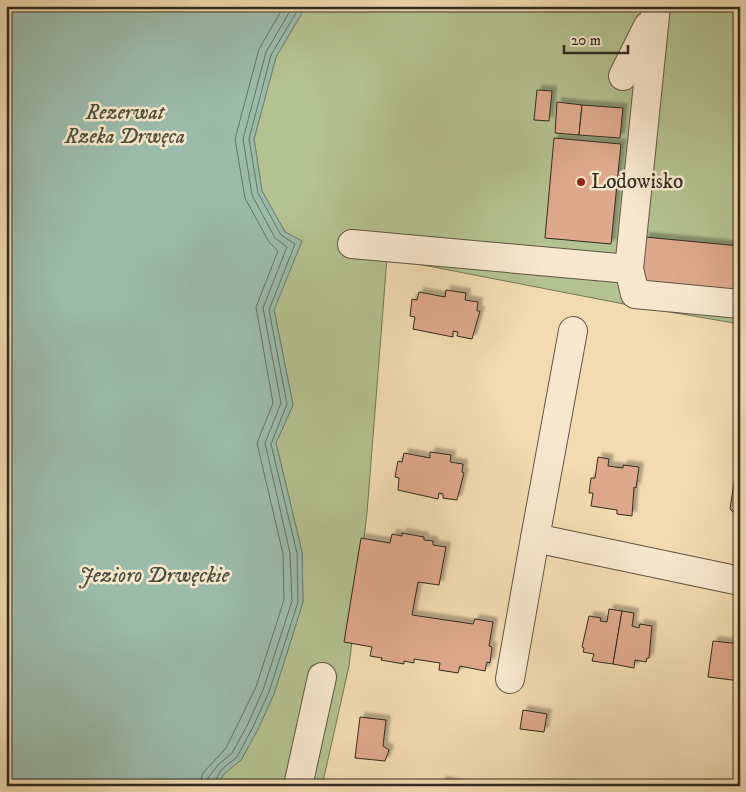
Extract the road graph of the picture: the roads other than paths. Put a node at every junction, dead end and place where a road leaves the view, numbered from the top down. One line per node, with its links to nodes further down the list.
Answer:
1 (656, 8): 2 (street); 4 (street)
2 (623, 76)
3 (352, 244): 4 (street)
4 (629, 269): 5 (street)
5 (740, 304)
6 (573, 331): 7 (street)
7 (535, 538): 8 (street); 10 (street)
8 (740, 581)
9 (322, 677): 11 (street)
10 (510, 679)
11 (298, 786)

